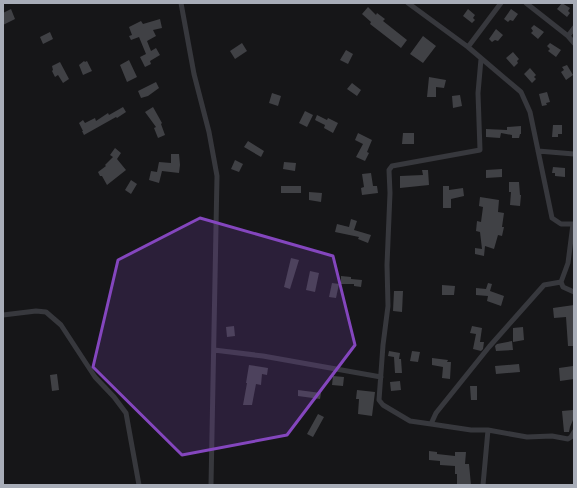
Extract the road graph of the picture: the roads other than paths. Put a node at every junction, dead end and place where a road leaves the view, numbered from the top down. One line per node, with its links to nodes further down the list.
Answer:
1 (181, 3): 16 (street)
2 (408, 3): 8 (street)
3 (501, 3): 8 (street)
4 (526, 3): 6 (street)
5 (574, 28): 6 (street)
6 (568, 36): 7 (street)
7 (574, 43)
8 (468, 47): 9 (street)
9 (481, 59): 10 (street); 17 (street)
10 (538, 151): 11 (street); 12 (street)
11 (574, 154)
12 (573, 224): 13 (street)
13 (561, 282): 14 (street); 18 (street)
14 (574, 292)
15 (3, 315): 21 (street)
16 (214, 350): 17 (street); 22 (street)
17 (381, 377): 18 (street)
18 (431, 424): 19 (street)
19 (488, 430): 20 (street); 23 (street)
20 (574, 432)
21 (139, 485)
22 (211, 485)
23 (483, 485)

